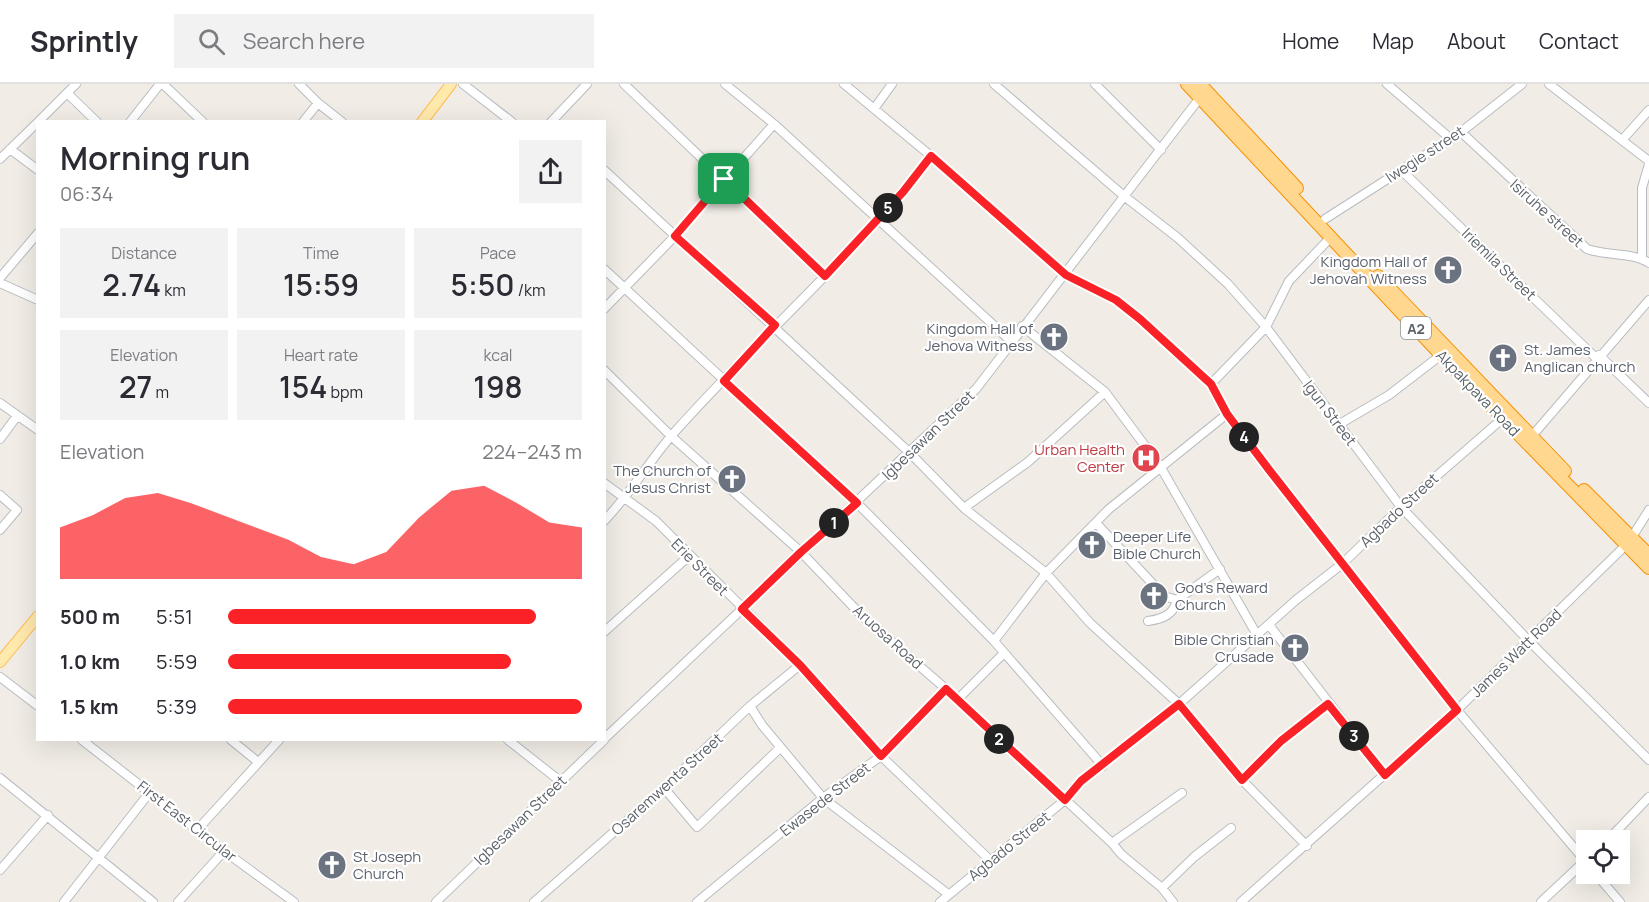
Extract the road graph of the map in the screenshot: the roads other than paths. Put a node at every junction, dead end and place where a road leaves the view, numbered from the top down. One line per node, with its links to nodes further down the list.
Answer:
1 (76, 84): 18 (street)
2 (162, 84): 24 (street); 25 (street)
3 (299, 84): 19 (street)
4 (451, 84): 28 (main road)
5 (463, 84): 29 (street)
6 (587, 84): 30 (street)
7 (624, 84): 44 (street)
8 (724, 84): 32 (street)
9 (843, 84): 20 (street)
10 (892, 84): 20 (street)
11 (994, 84): 45 (street, Igun Street)
12 (1095, 84): 37 (street)
13 (1187, 84): 17 (highway, Akpakpava Road / A2)
14 (1387, 84): 34 (street)
15 (1522, 84): 33 (street, Iwegie street)
16 (1549, 84): 35 (street)
17 (1202, 90): 37 (street, Igbesawan Street); 47 (highway, Akpakpava Road / A2); 50 (highway, Akpakpava Road / A2)
18 (67, 93): 22 (street); 23 (street)
19 (318, 103): 26 (street); 27 (street)
20 (874, 109): 38 (street)
21 (1649, 110): 35 (street)
22 (40, 120)
23 (95, 120)
24 (132, 120)
25 (201, 120)
26 (305, 120)
27 (339, 120)
28 (424, 120)
29 (509, 120)
30 (553, 120)
31 (36, 124): 36 (street)
32 (774, 124): 44 (street); 46 (street)
33 (1461, 132): 34 (street, Iwegie street); 51 (street, Isiruhe street)
34 (1451, 138): 42 (street, Iwegie street)
35 (1623, 139): 40 (street)
36 (10, 149): 39 (street); 41 (street)
37 (1161, 150): 45 (street, Igbesawan Street)
38 (931, 156): 46 (street); 53 (street)
39 (0, 159)
40 (1649, 162): 51 (street)
41 (36, 168)
42 (1401, 170): 47 (street, Iwegie street); 65 (street, Iriemila Street)
43 (606, 172): 49 (street)
44 (724, 179): 49 (street); 54 (street)
45 (1124, 196): 53 (street, Igbesawan Street); 62 (street, Igun Street)
46 (879, 218): 54 (street); 63 (street)
47 (1325, 219): 78 (highway, Akpakpava Road / A2)
48 (36, 235): 55 (street)
49 (675, 236): 56 (street); 60 (street)
50 (1331, 237): 62 (street); 64 (highway, Akpakpava Road / A2)
51 (1646, 260)
52 (606, 271): 56 (street)
53 (1066, 275): 61 (street, Igbesawan Street); 68 (street)
54 (825, 276): 60 (street)
55 (0, 280): 57 (street)
56 (625, 288): 59 (street); 67 (street)
57 (36, 299)
58 (1649, 300): 65 (street)
59 (606, 307)
60 (775, 325): 67 (street); 80 (street)
61 (1022, 326): 63 (street, Igbesawan Street); 69 (street)
62 (1266, 327): 68 (street); 75 (street, Igun Street)
63 (1012, 342): 80 (street, Igbesawan Street)
64 (1441, 355): 74 (highway, Akpakpava Road / A2); 75 (street)
65 (1598, 357): 70 (street, Iriemila Street); 78 (street)
66 (606, 372): 77 (street, Aruosa Road)
67 (724, 381): 77 (street); 85 (street)
68 (1211, 384): 72 (street)
69 (1105, 392): 81 (street); 87 (street)
70 (1649, 403)
71 (0, 404): 73 (street)
72 (1227, 414): 81 (street); 96 (street)
73 (17, 416): 76 (street); 79 (street)
74 (1502, 419): 86 (street, Agbado Street); 92 (highway, Akpakpava Road / A2)
75 (1338, 425): 86 (street, Igun Street)
76 (36, 429)
77 (671, 436): 84 (street); 93 (street, Aruosa Road)
78 (1532, 436): 92 (highway, Akpakpava Road / A2)
79 (0, 439)
80 (910, 453): 85 (street, Igbesawan Street); 87 (street)
81 (1160, 466): 90 (street); 98 (street)
82 (606, 485): 84 (street, Erie Street)
83 (0, 495): 91 (street)
84 (624, 500): 89 (street); 95 (street, Erie Street)
85 (857, 503): 93 (street, Igbesawan Street); 107 (street)
86 (1401, 507): 96 (street, Agbado Street); 108 (street, Igun Street)
87 (964, 508): 99 (street)
88 (1649, 510): 92 (street, James Watt Road)
89 (606, 519)
90 (1096, 523): 99 (street); 100 (street)
91 (0, 530)
92 (1629, 541): 94 (highway, Akpakpava Road / A2); 97 (highway, Akpakpava Road / A2); 108 (street, James Watt Road)
93 (801, 552): 101 (street, Igbesawan Street); 113 (street, Aruosa Road)
94 (1649, 555)
95 (689, 556): 101 (street, Erie Street); 105 (street)
96 (1342, 564): 104 (street, Agbado Street); 119 (street)
97 (1649, 568)
98 (1220, 569): 100 (street); 106 (street)
99 (1046, 573): 107 (street); 116 (street)
100 (1177, 600): 103 (street)
101 (742, 609): 111 (street, Erie Street); 120 (street, Igbesawan Street)
102 (36, 618): 110 (main road)
103 (1148, 621)
104 (1269, 625): 106 (street, Agbado Street); 117 (street)
105 (606, 630)
106 (1257, 635): 116 (street, Agbado Street)
107 (994, 641): 109 (street)
108 (1529, 641): 119 (street, James Watt Road); 129 (street, Igun Street)
109 (1004, 653): 114 (street); 130 (street)
110 (0, 662)
111 (800, 665): 118 (street, Osaremwenta Street); 127 (street, Erie Street)
112 (0, 677): 115 (street)
113 (946, 689): 114 (street, Aruosa Road); 127 (street, Ewasede Street)
114 (957, 700): 140 (street, Aruosa Road)
115 (36, 704)
116 (1179, 704): 130 (street, Agbado Street); 133 (street)
117 (1328, 704): 131 (street); 133 (street)
118 (750, 706): 126 (street); 135 (street, Osaremwenta Street)
119 (1457, 710): 131 (street, James Watt Road); 147 (street)
120 (606, 737)
121 (82, 741): 136 (street, First East Circular)
122 (232, 741): 128 (street)
123 (278, 741): 128 (street)
124 (509, 741): 134 (street)
125 (602, 741): 134 (street, Igbesawan Street)
126 (780, 748): 135 (street); 139 (street)
127 (881, 756): 139 (street, Ewasede Street); 150 (street, Erie Street)
128 (257, 760): 143 (street)
129 (1649, 760)
130 (1102, 766): 140 (street, Agbado Street)
131 (1385, 775): 146 (street, James Watt Road)
132 (0, 778): 141 (street)
133 (1242, 780): 146 (street)
134 (560, 781): 160 (street, Igbesawan Street)
135 (664, 788): 161 (street, Osaremwenta Street)
136 (150, 792): 143 (street, First East Circular); 149 (street)
137 (1182, 793): 145 (street)
138 (1649, 797): 144 (street)
139 (823, 798): 154 (street); 162 (street, Ewasede Street)
140 (1065, 800): 145 (street, Aruosa Road); 150 (street, Agbado Street)
141 (48, 815): 149 (street); 151 (street)
142 (1231, 828): 155 (street)
143 (198, 829): 148 (street, First East Circular)
144 (1618, 830)
145 (1112, 843): 155 (street, Aruosa Road)
146 (1307, 846): 164 (street, James Watt Road)
147 (1576, 849)
148 (224, 851): 158 (street); 159 (street, First East Circular)
149 (98, 856): 156 (street); 157 (street)
150 (992, 862): 154 (street, Agbado Street)
151 (0, 870)
152 (1576, 870): 165 (street)
153 (1604, 884): 166 (street)
154 (948, 894): 163 (street, Agbado Street)
155 (1167, 897)
156 (64, 902)
157 (153, 902)
158 (178, 902)
159 (294, 902)
160 (436, 902)
161 (534, 902)
162 (697, 902)
163 (940, 902)
164 (1241, 902)
165 (1541, 902)
166 (1620, 902)

